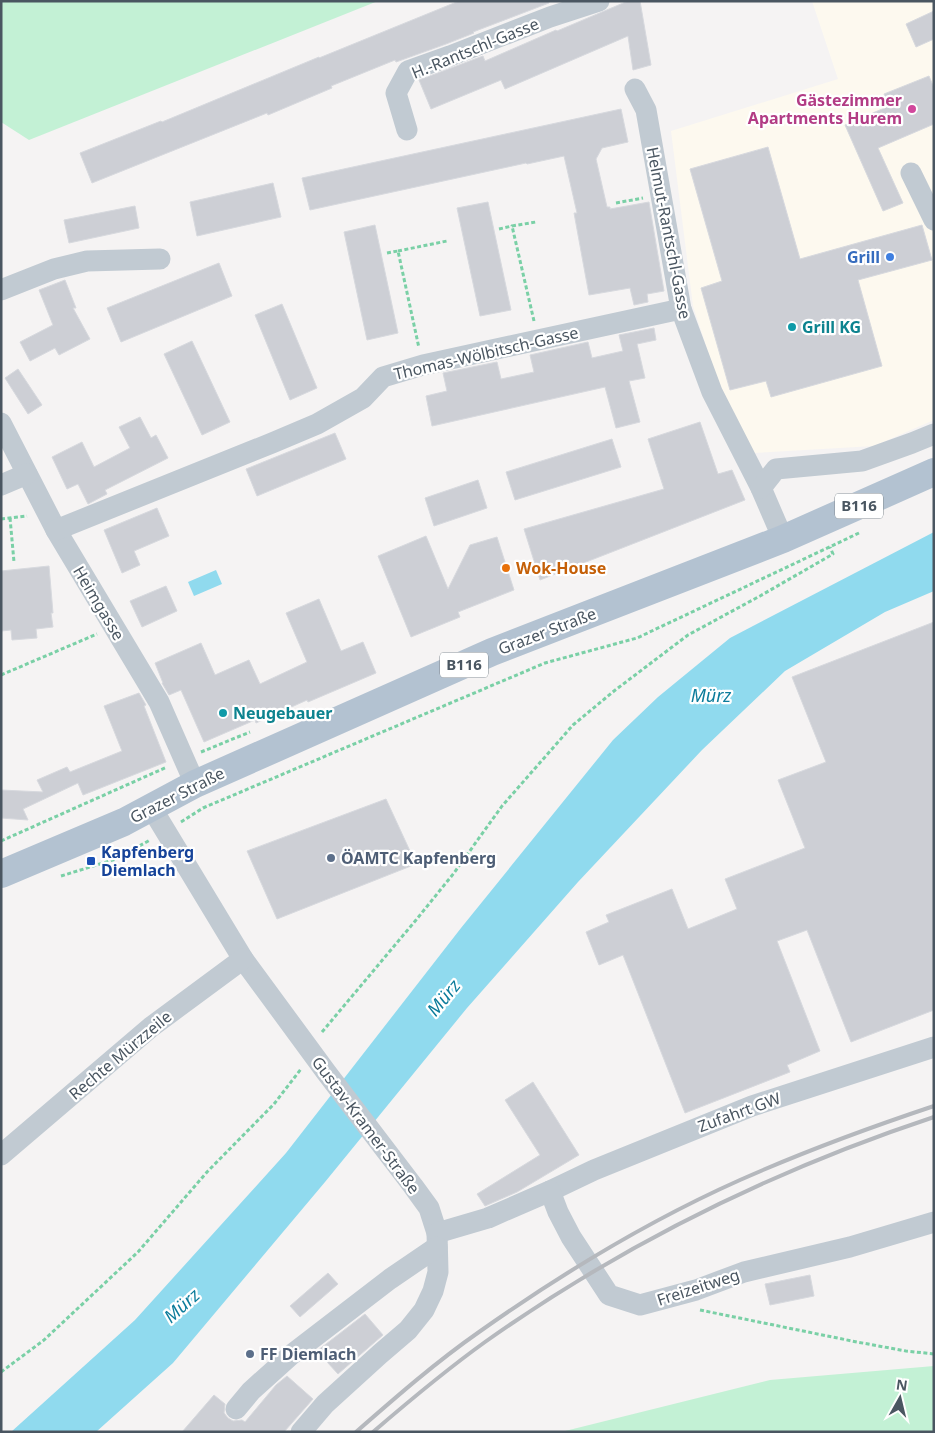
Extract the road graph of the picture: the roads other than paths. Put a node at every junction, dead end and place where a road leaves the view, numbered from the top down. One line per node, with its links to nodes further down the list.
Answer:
1 (599, 1): 3 (street, H.-Rantschl-Gasse)
2 (635, 90): 8 (street, Helmut-Rantschl-Gasse)
3 (407, 130)
4 (911, 173): 5 (street)
5 (934, 220)
6 (160, 259): 7 (street)
7 (1, 290)
8 (681, 309): 14 (street, Helmut-Rantschl-Gasse); 15 (street, Thomas-Wölbitsch-Gasse)
9 (1, 423): 12 (street, Heimgasse)
10 (934, 434): 14 (street)
11 (934, 472): 16 (main road, Grazer Straße / B116)
12 (27, 474): 13 (street); 15 (street, Heimgasse)
13 (1, 485)
14 (760, 488): 16 (street, Helmut-Rantschl-Gasse)
15 (56, 530): 17 (street, Heimgasse)
16 (783, 539): 17 (main road, Grazer Straße / B116)
17 (195, 784): 18 (main road, Grazer Straße / B116)
18 (151, 807): 19 (main road, Grazer Straße / B116); 20 (street, Gustav-Kramer-Straße)
19 (1, 874)
20 (243, 959): 22 (street, Rechte Mürzzeile); 25 (street, Gustav-Kramer-Straße)
21 (934, 1047): 23 (street, Zufahrt GW)
22 (1, 1155)
23 (550, 1191): 24 (street, Freizeitweg); 25 (street)
24 (934, 1222)
25 (437, 1240): 26 (street); 27 (street, Gustav-Kramer-Straße)
26 (236, 1409)
27 (301, 1432)

